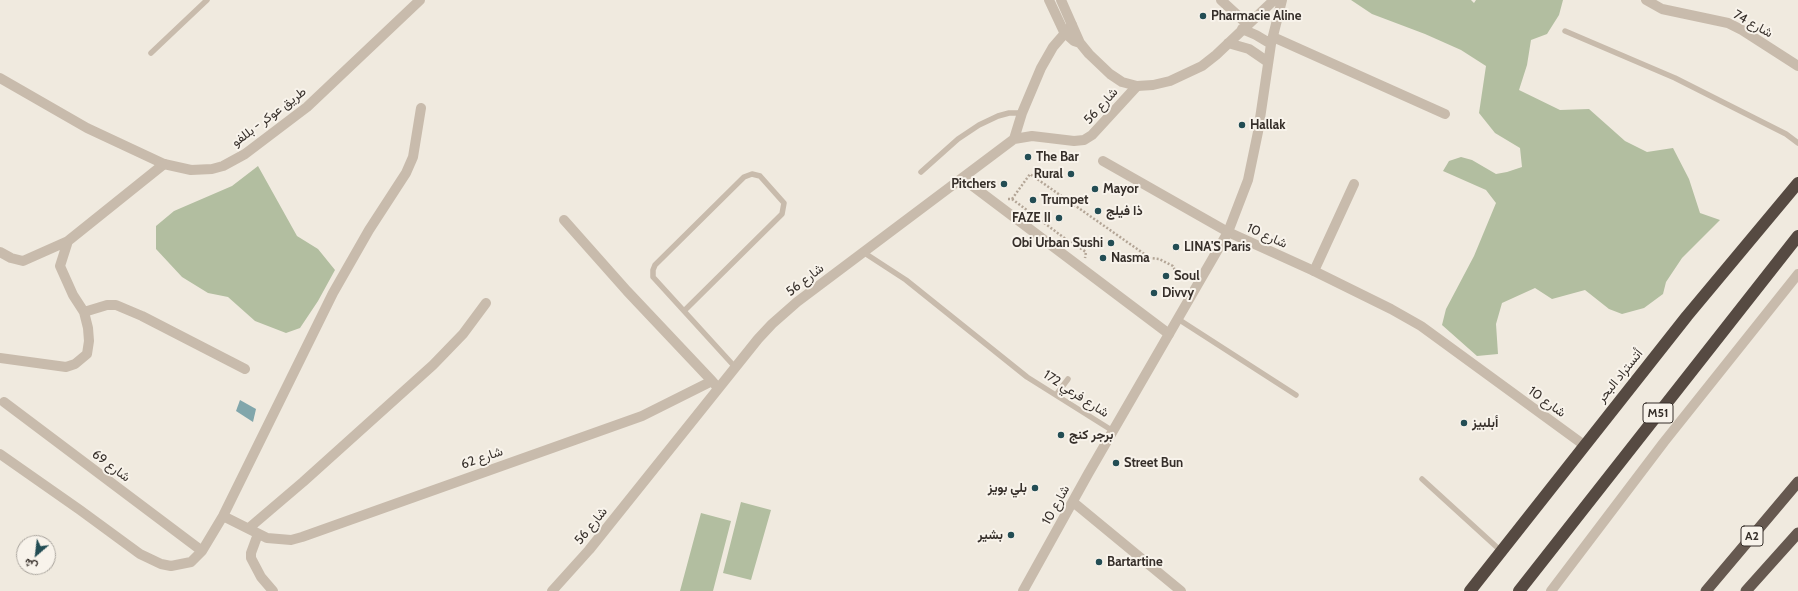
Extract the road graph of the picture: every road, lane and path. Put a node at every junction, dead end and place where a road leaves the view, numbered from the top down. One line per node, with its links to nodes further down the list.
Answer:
1 (206, 0): 16 (lane)
2 (420, 0): 27 (street, طريق عوكر - بللفو)
3 (1049, 0): 12 (street)
4 (1061, 0): 9 (street)
5 (1221, 0): 10 (street)
6 (1274, 0): 10 (street)
7 (1282, 0): 13 (street)
8 (1646, 0): 18 (street, شارع 74)
9 (1072, 24): 12 (street); 14 (street)
10 (1244, 27): 13 (street); 15 (street)
11 (1565, 31): 25 (lane)
12 (1064, 32): 14 (street); 22 (street)
13 (1272, 40): 17 (street); 23 (street)
14 (1080, 43): 20 (street)
15 (1228, 43): 17 (street); 20 (street)
16 (151, 53)
17 (1268, 62): 34 (street)
18 (1798, 66)
19 (0, 78): 27 (street, طريق عوكر - بللفو)
20 (1137, 86): 24 (street, شارع 56)
21 (421, 108): 61 (street)
22 (1022, 113): 24 (street); 28 (lane)
23 (1445, 114)
24 (1014, 139): 29 (street, شارع 56)
25 (1798, 142)
26 (1103, 161): 34 (street)
27 (164, 164): 36 (street)
28 (921, 172)
29 (962, 178): 38 (street, شارع 56); 46 (street)
30 (1798, 183): 56 (highway, أتستراد البحر)
31 (1354, 184): 39 (street)
32 (1002, 199): 41 (path)
33 (564, 220): 51 (street)
34 (1228, 232): 39 (street, شارع 10); 45 (street, شارع 10)
35 (1798, 236): 72 (highway, M51)
36 (68, 241): 37 (street); 44 (street)
37 (0, 252)
38 (863, 252): 48 (street, شارع 56); 52 (lane, شارع فرعي 172)
39 (1314, 271): 56 (street, شارع 10)
40 (1798, 274): 73 (street)
41 (1179, 279)
42 (486, 303): 62 (street)
43 (684, 311): 43 (lane); 48 (lane)
44 (84, 312): 47 (street); 49 (street)
45 (1178, 319): 46 (street, شارع 10); 53 (lane)
46 (1169, 334): 55 (street, شارع 10)
47 (0, 358)
48 (735, 368): 51 (street, شارع 56)
49 (245, 369)
50 (1068, 379): 52 (lane)
51 (715, 384): 64 (street, شارع 62); 68 (street, شارع 56)
52 (1056, 395): 55 (lane, شارع فرعي 172)
53 (1296, 395)
54 (4, 402): 65 (street, شارع 69)
55 (1113, 431): 60 (street, شارع 10)
56 (1584, 445): 66 (highway, أتستراد البحر)
57 (0, 454): 65 (street)
58 (1422, 479): 66 (lane)
59 (1798, 482): 74 (highway, A2)
60 (1073, 502): 69 (street, شارع 10); 70 (street)
61 (223, 516): 62 (street, شارع 62); 65 (street)
62 (249, 528): 64 (street, شارع 62)
63 (1798, 532): 75 (highway, A2)
64 (258, 534): 67 (street)
65 (202, 551)
66 (1501, 551): 71 (highway, أتستراد البحر)
67 (273, 591)
68 (552, 591)
69 (1023, 591)
70 (1181, 591)
71 (1470, 591)
72 (1519, 591)
73 (1551, 591)
74 (1706, 591)
75 (1746, 591)

